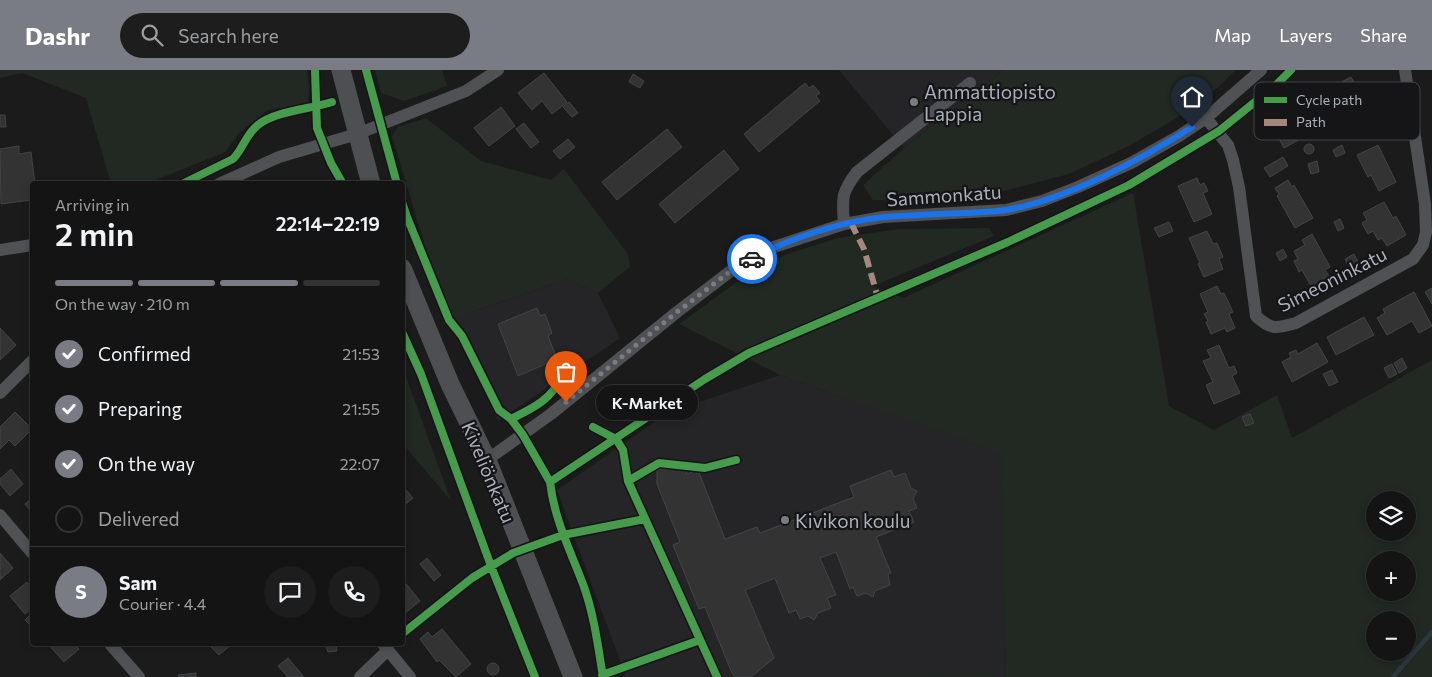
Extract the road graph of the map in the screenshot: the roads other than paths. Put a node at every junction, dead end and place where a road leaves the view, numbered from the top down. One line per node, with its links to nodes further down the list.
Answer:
1 (340, 70): 6 (main road)
2 (498, 70): 6 (street)
3 (1261, 70): 5 (street, Sammonkatu)
4 (970, 82): 10 (street)
5 (1206, 118): 7 (street, Simeoninkatu); 10 (street, Sammonkatu)
6 (357, 134): 8 (street); 9 (main road)
7 (1415, 140)
8 (226, 181)
9 (370, 181)
10 (844, 224): 16 (street, Sammonkatu)
11 (30, 245): 12 (street)
12 (0, 250)
13 (405, 275): 16 (main road, Kiveliönkatu)
14 (30, 363): 15 (street)
15 (0, 393)
16 (487, 460): 24 (main road, Kiveliönkatu)
17 (0, 515): 18 (street)
18 (30, 551)
19 (112, 646): 21 (street)
20 (385, 647): 22 (street); 23 (street)
21 (139, 677)
22 (360, 677)
23 (410, 677)
24 (573, 677)

